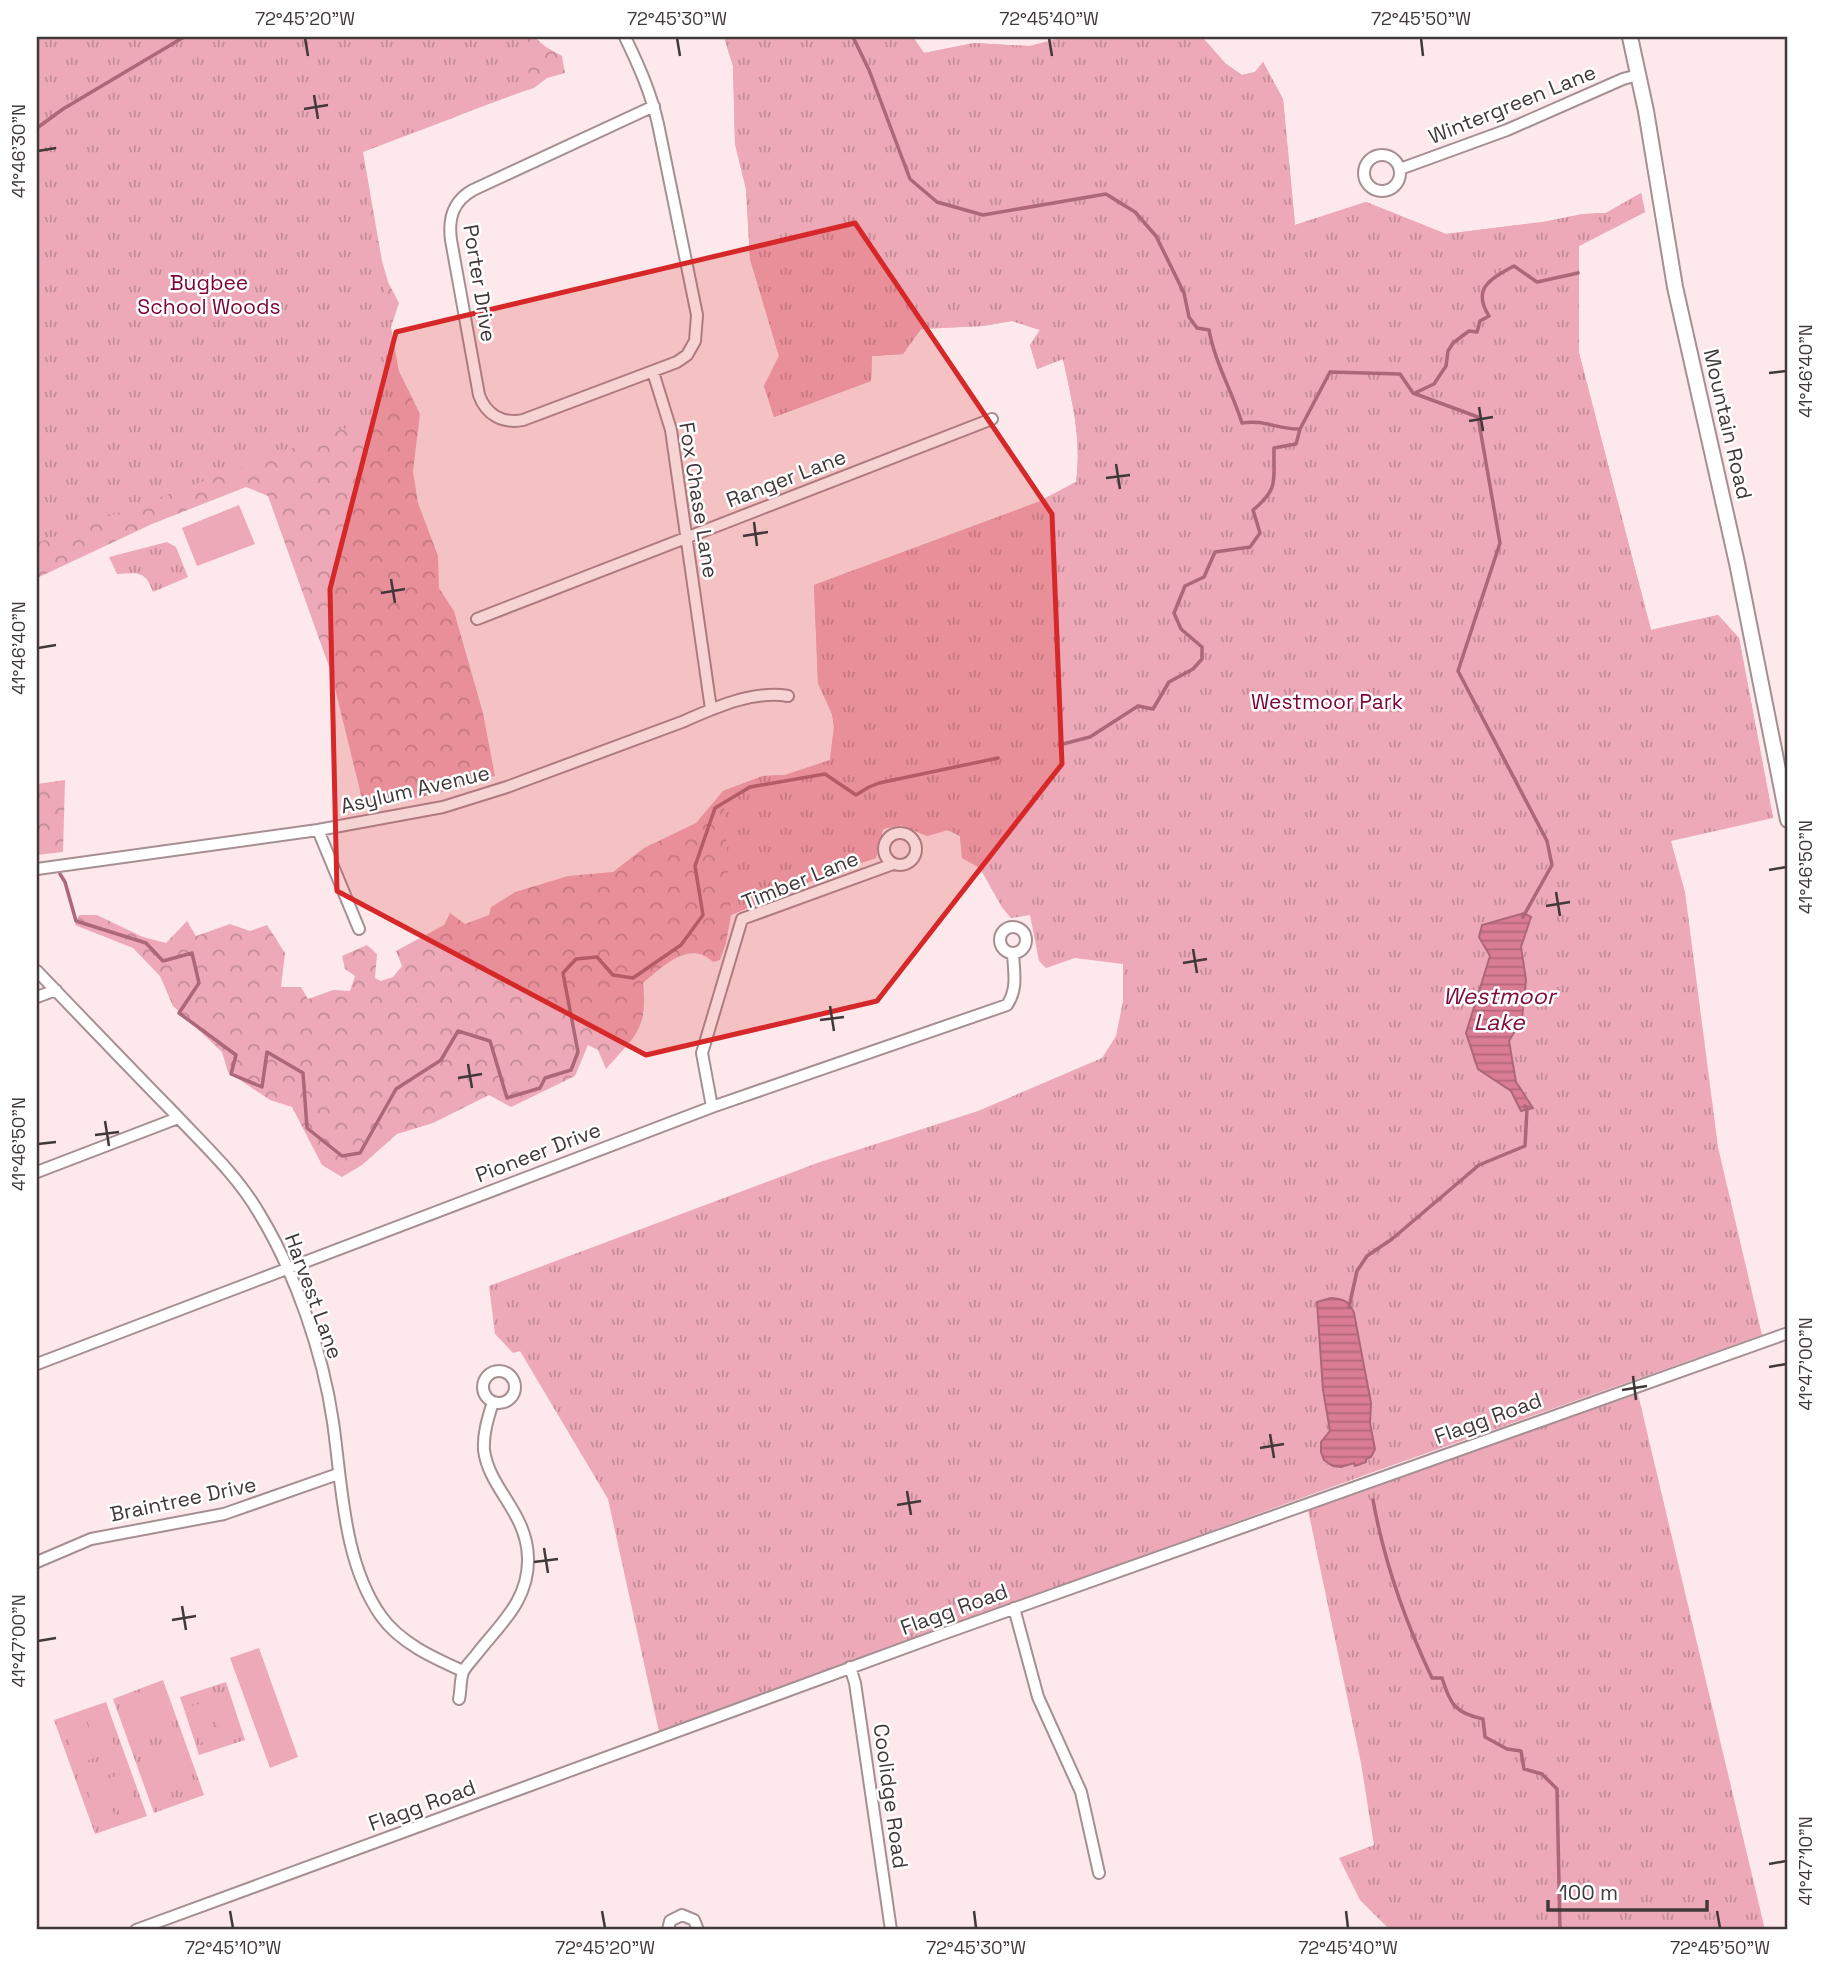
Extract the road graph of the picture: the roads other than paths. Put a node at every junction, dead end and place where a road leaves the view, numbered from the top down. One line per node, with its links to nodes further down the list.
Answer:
1 (625, 37): 4 (street)
2 (1630, 37): 3 (main road, Mountain Road)
3 (1639, 75): 5 (street, Wintergreen Lane); 12 (main road, Mountain Road)
4 (654, 106): 6 (street); 6 (street, Porter Drive)
5 (1400, 169)
6 (653, 372): 8 (street, Fox Chase Lane)
7 (992, 419): 8 (street, Ranger Lane)
8 (685, 538): 9 (street, Ranger Lane); 11 (street, Fox Chase Lane)
9 (477, 619)
10 (788, 695): 11 (street, Asylum Avenue)
11 (710, 709): 13 (street, Asylum Avenue)
12 (1788, 820)
13 (318, 830): 15 (street, Asylum Avenue); 16 (street)
14 (893, 864): 21 (street, Timber Lane)
15 (37, 869)
16 (359, 929)
17 (1013, 954): 21 (street, Pioneer Drive)
18 (37, 971): 19 (street, Harvest Lane)
19 (56, 990): 20 (street); 22 (street, Harvest Lane)
20 (37, 997)
21 (712, 1107): 24 (street, Pioneer Drive)
22 (178, 1118): 23 (street); 24 (street, Harvest Lane)
23 (37, 1172)
24 (287, 1268): 26 (street, Pioneer Drive); 28 (street, Harvest Lane)
25 (1788, 1333): 30 (street, Flagg Road)
26 (37, 1364)
27 (493, 1402): 32 (street)
28 (338, 1474): 29 (street, Braintree Drive); 32 (street, Harvest Lane)
29 (37, 1562)
30 (1014, 1608): 31 (street, Flagg Road); 34 (street)
31 (850, 1667): 35 (street, Flagg Road); 38 (street, Coolidge Road)
32 (463, 1671): 33 (street)
33 (459, 1699)
34 (1098, 1873)
35 (136, 1930)
36 (668, 1930): 37 (street)
37 (698, 1930)
38 (891, 1930)

